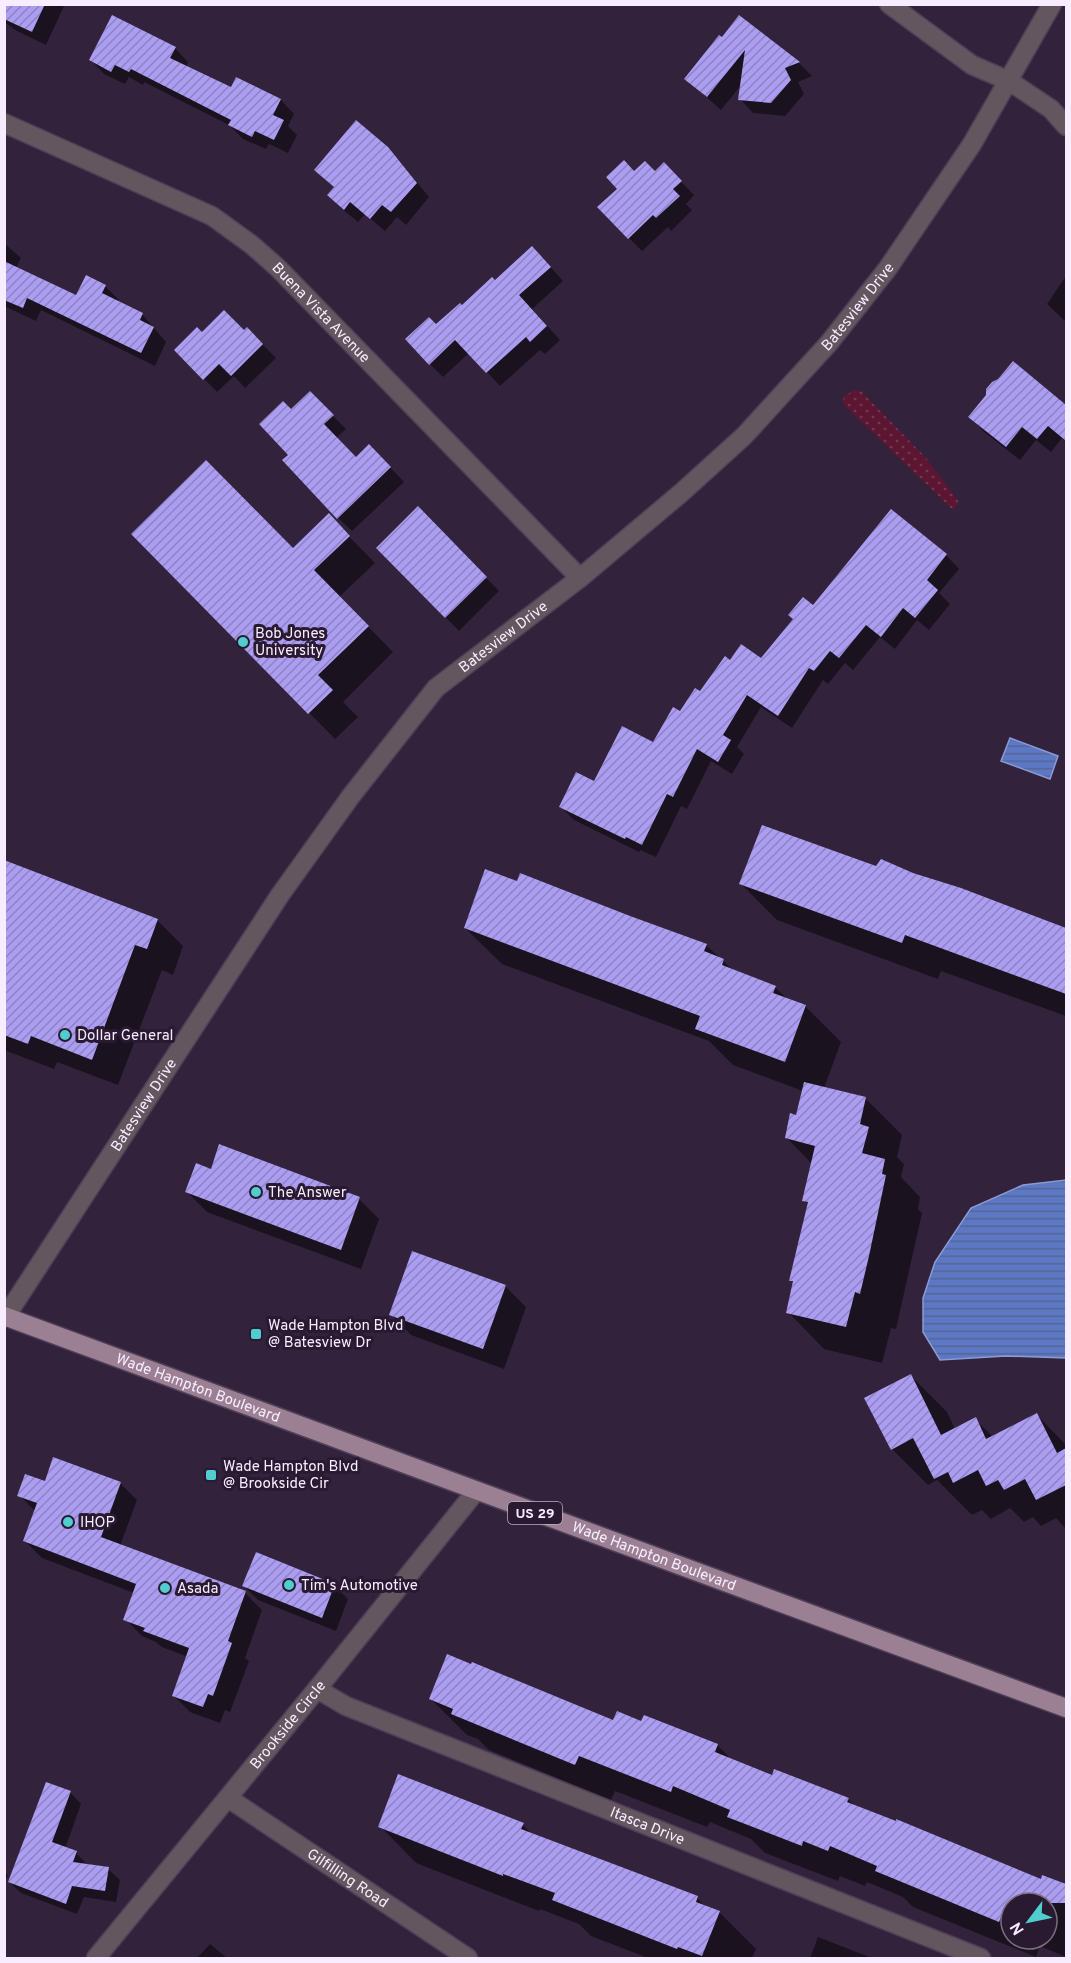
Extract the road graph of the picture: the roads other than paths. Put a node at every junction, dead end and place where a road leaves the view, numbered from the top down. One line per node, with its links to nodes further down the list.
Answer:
1 (889, 4): 3 (street)
2 (1052, 4): 3 (street, Batesview Drive)
3 (1009, 81): 5 (street); 6 (street, Batesview Drive)
4 (4, 123): 6 (street, Buena Vista Avenue)
5 (1066, 126)
6 (580, 578): 7 (street, Batesview Drive)
7 (5, 1316): 8 (main road, Wade Hampton Boulevard / US 29)
8 (476, 1491): 9 (street, Brookside Circle); 10 (main road, Wade Hampton Boulevard / US 29)
9 (317, 1689): 11 (street, Brookside Circle); 14 (street, Itasca Drive)
10 (1066, 1708)
11 (228, 1798): 12 (street, Brookside Circle); 13 (street, Gilfilling Road)
12 (96, 1959)
13 (468, 1959)
14 (981, 1959)

